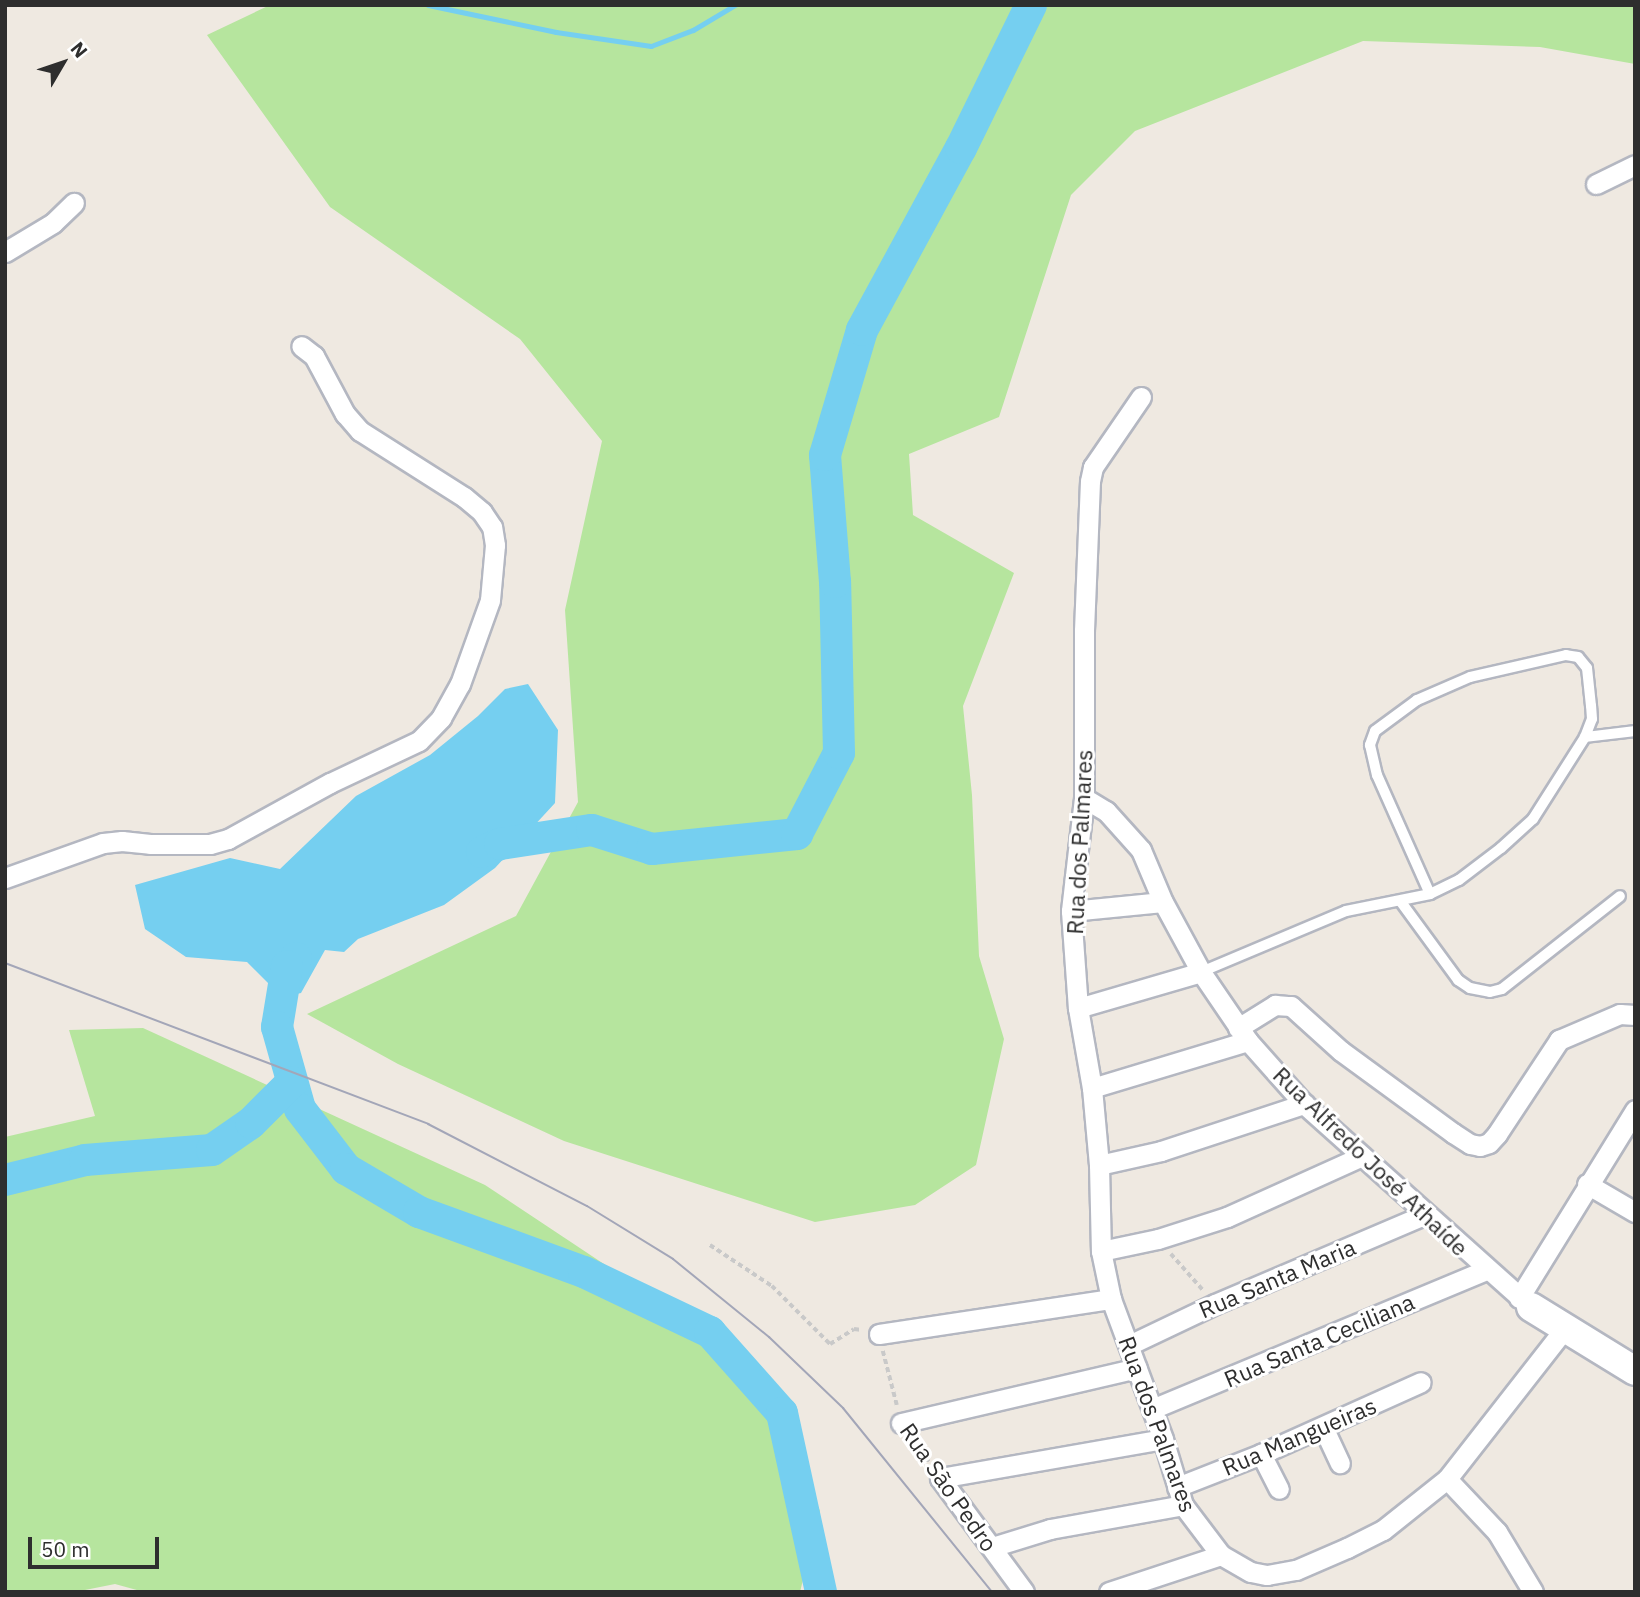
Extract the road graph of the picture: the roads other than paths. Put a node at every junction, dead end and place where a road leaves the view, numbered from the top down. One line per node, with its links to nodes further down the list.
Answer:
1 (1635, 165): 2 (street)
2 (1596, 184)
3 (74, 203): 4 (street)
4 (5, 252)
5 (301, 346): 10 (street)
6 (1141, 397): 9 (street, Rua dos Palmares)
7 (1635, 731): 8 (lane)
8 (1585, 737): 11 (lane); 11 (lane)
9 (1084, 798): 13 (street, Rua Alfredo José Athaíde); 15 (street, Rua dos Palmares)
10 (5, 878)
11 (1430, 894): 14 (lane)
12 (1619, 896): 14 (lane)
13 (1163, 902): 15 (street); 16 (street, Rua Alfredo José Athaíde)
14 (1401, 902): 16 (lane)
15 (1071, 911): 17 (street, Rua dos Palmares)
16 (1200, 972): 17 (street); 19 (street, Rua Alfredo José Athaíde)
17 (1078, 1007): 20 (street, Rua dos Palmares)
18 (1635, 1015): 19 (street)
19 (1243, 1035): 20 (street); 21 (street, Rua Alfredo José Athaíde)
20 (1092, 1088): 24 (street, Rua dos Palmares)
21 (1304, 1104): 23 (street, Rua Alfredo José Athaíde); 24 (street)
22 (1635, 1110): 25 (street)
23 (1362, 1156): 27 (street, Rua Alfredo José Athaíde); 28 (street)
24 (1100, 1165): 28 (street, Rua dos Palmares)
25 (1587, 1184): 26 (street); 31 (street)
26 (1635, 1212)
27 (1426, 1214): 29 (street, Rua Alfredo José Athaíde); 34 (street, Rua Santa Maria)
28 (1101, 1251): 30 (street, Rua dos Palmares)
29 (1486, 1270): 31 (street, Rua Alfredo José Athaíde); 38 (street, Rua Santa Ceciliana)
30 (1111, 1299): 33 (street); 34 (street, Rua dos Palmares)
31 (1525, 1302): 32 (street)
32 (1564, 1329): 36 (street); 44 (street, Rua dos Palmares)
33 (879, 1334)
34 (1129, 1345): 35 (street, Rua dos Palmares)
35 (1137, 1367): 38 (street, Rua dos Palmares); 39 (street)
36 (1635, 1371)
37 (1421, 1382): 40 (street, Rua Mangueiras)
38 (1152, 1409): 41 (street, Rua dos Palmares)
39 (901, 1423)
40 (1323, 1427): 42 (street, Rua Mangueiras); 43 (street)
41 (1163, 1439): 46 (street, Rua dos Palmares); 47 (street, Rua São Pedro)
42 (1261, 1454): 45 (street); 46 (street, Rua Mangueiras)
43 (1340, 1463)
44 (1447, 1479): 48 (street, Rua dos Palmares); 51 (street)
45 (1279, 1489)
46 (1180, 1496): 47 (street, Rua Mangueiras); 48 (street, Rua dos Palmares)
47 (992, 1547): 49 (street, Rua São Pedro)
48 (1221, 1555): 50 (street)
49 (1024, 1592)
50 (1110, 1592)
51 (1533, 1592)

